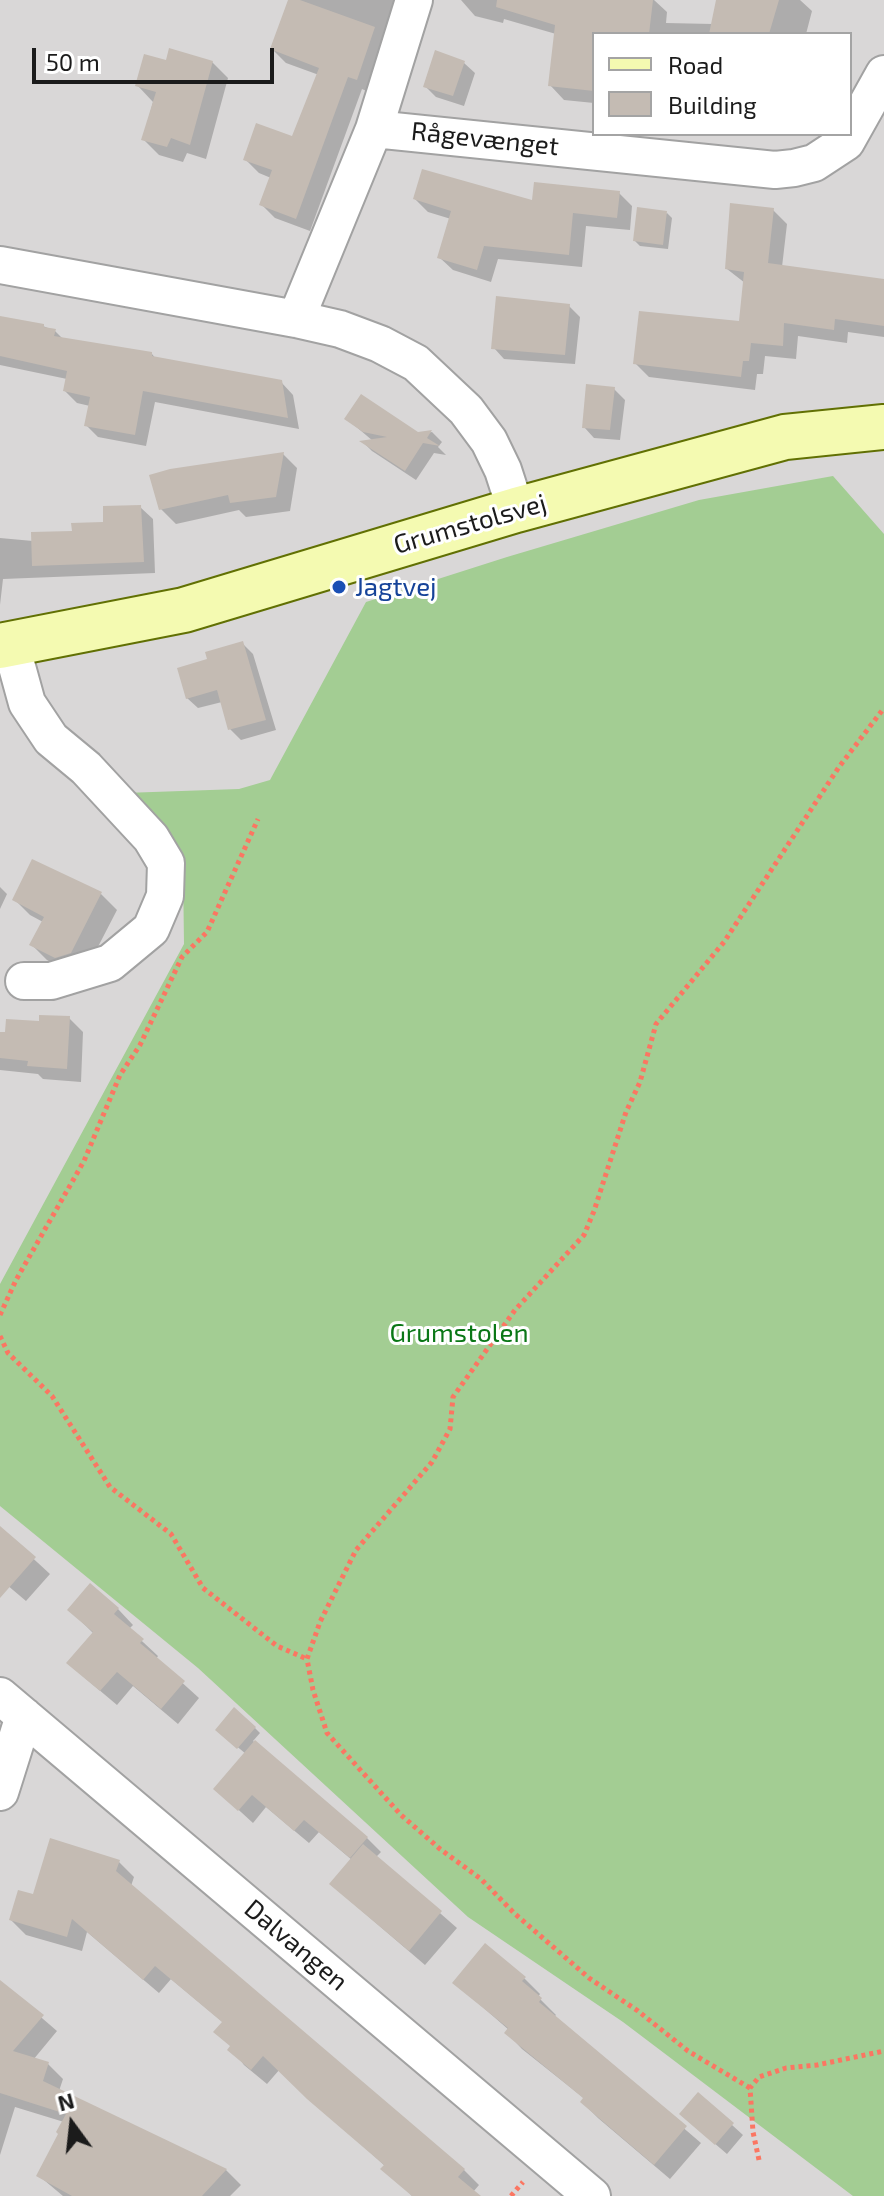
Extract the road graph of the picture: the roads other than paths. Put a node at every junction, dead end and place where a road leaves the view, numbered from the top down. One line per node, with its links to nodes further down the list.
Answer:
1 (414, 0): 3 (street, Rågevænget)
2 (884, 74): 4 (street, Rågevænget)
3 (374, 129): 5 (street, Rågevænget); 7 (street, Rågevænget)
4 (852, 131)
5 (849, 136)
6 (0, 265): 7 (street)
7 (296, 319): 9 (street)
8 (884, 427): 9 (street, Grumstolsvej)
9 (516, 510): 10 (street, Grumstolsvej)
10 (6, 645): 11 (street, Grumstolsvej)
11 (24, 981)
12 (12, 1706): 13 (street); 14 (street, Dalvangen)
13 (0, 1792)
14 (592, 2196)

